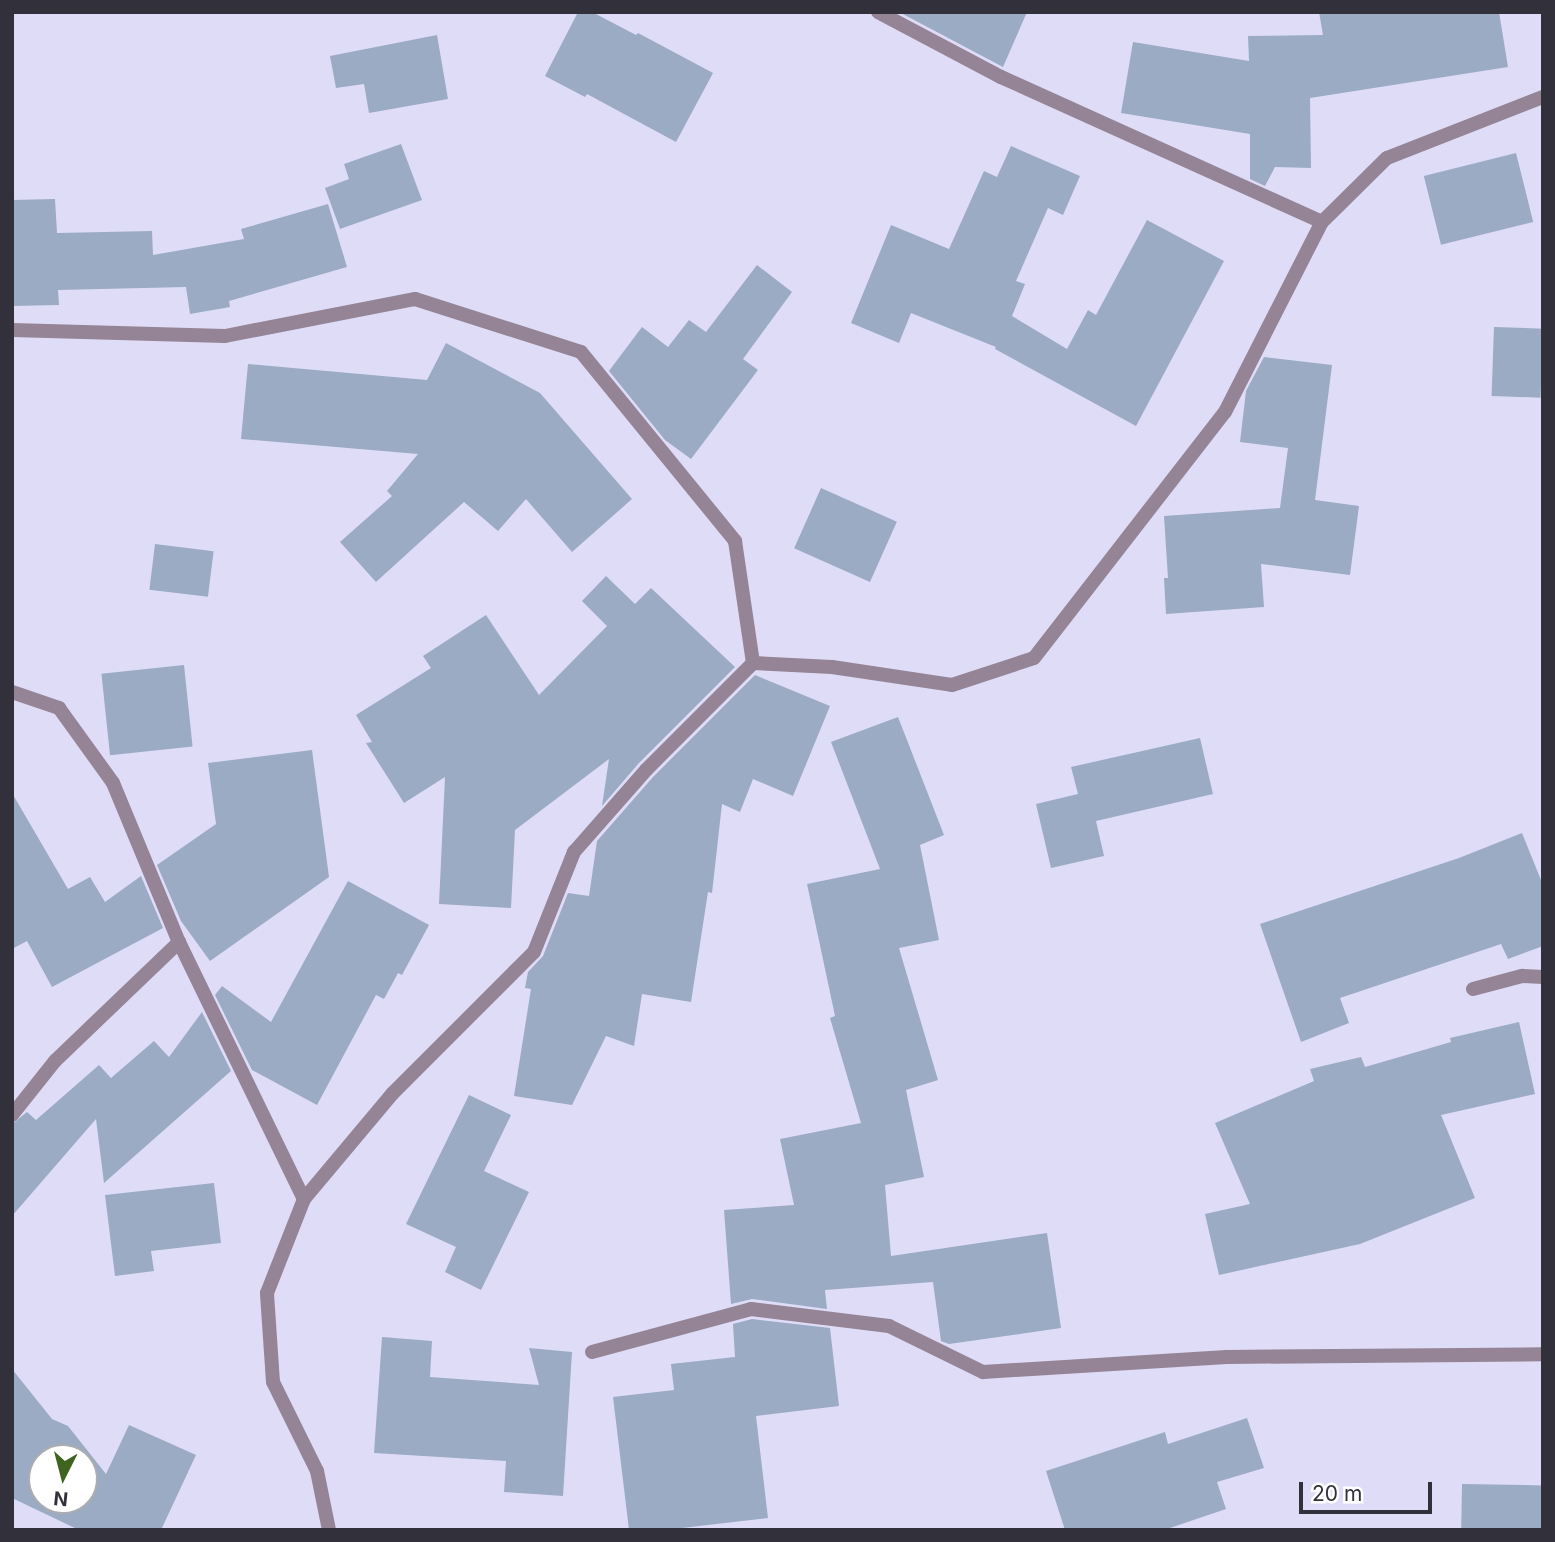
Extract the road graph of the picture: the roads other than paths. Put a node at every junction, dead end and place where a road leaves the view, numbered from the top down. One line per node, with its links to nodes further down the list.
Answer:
1 (877, 12): 3 (street)
2 (1543, 97): 3 (street)
3 (1322, 222): 5 (street)
4 (12, 330): 5 (street)
5 (753, 663): 11 (street)
6 (12, 692): 7 (street)
7 (179, 942): 10 (street); 11 (street)
8 (1543, 976): 9 (street)
9 (1473, 989)
10 (12, 1115)
11 (304, 1199): 14 (street)
12 (592, 1352): 13 (street)
13 (1543, 1354)
14 (329, 1530)

